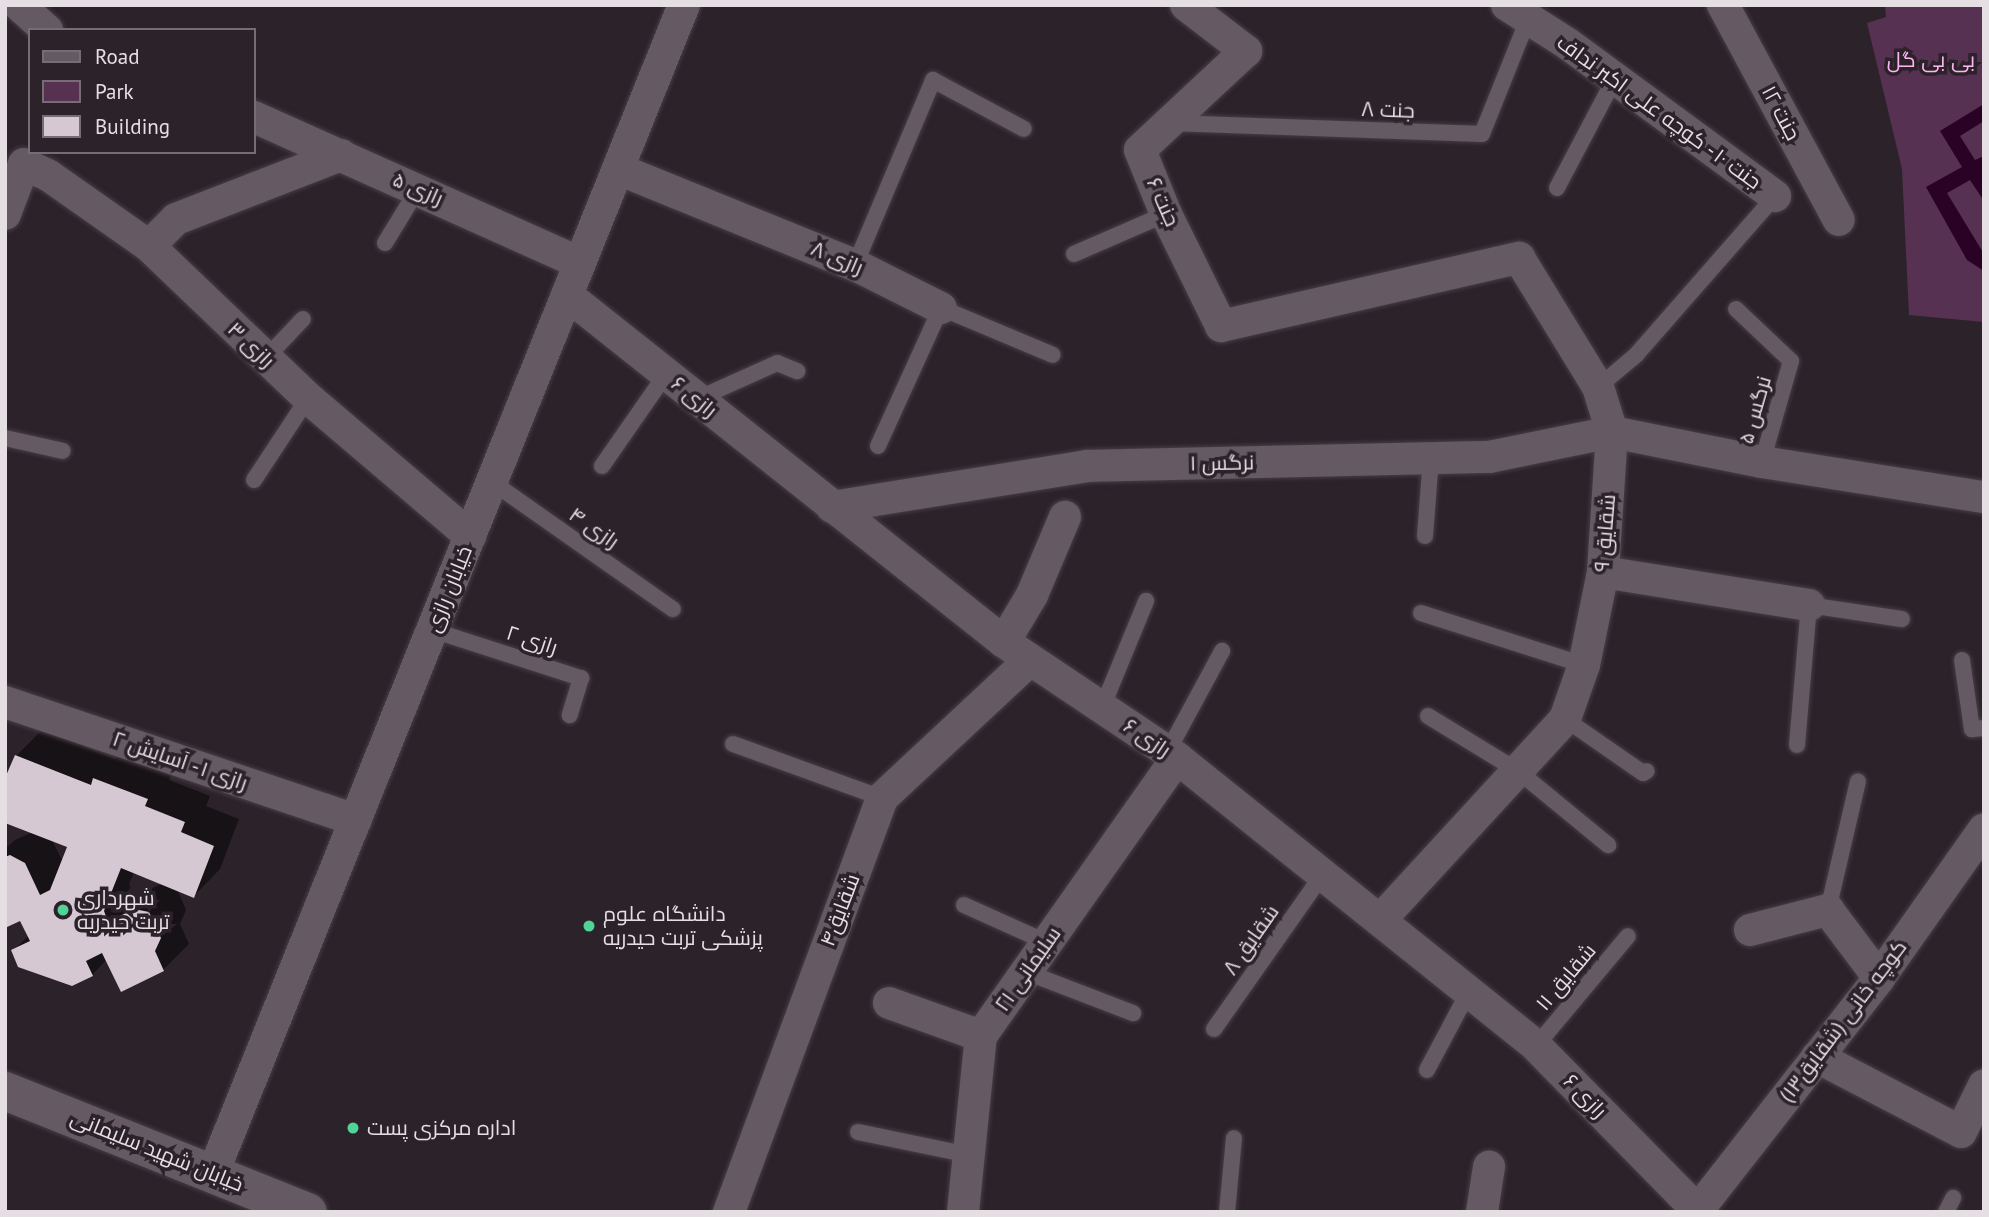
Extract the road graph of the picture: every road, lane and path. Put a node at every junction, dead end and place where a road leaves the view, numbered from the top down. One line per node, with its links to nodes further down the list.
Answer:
1 (19, 5): 6 (street)
2 (684, 5): 12 (street, خیابان رازی)
3 (1186, 5): 9 (street, جنت ۶)
4 (1723, 5): 18 (street, جنت ۱۲)
5 (1518, 12): 7 (street, جنت ۱۰ - کوچه علی اکبر نداف); 9 (lane, جنت ۸)
6 (45, 28)
7 (1614, 80): 13 (lane); 15 (street, جنت ۱۰ - کوچه علی اکبر نداف)
8 (256, 118): 11 (street, رازی ۵)
9 (1169, 123): 17 (street, جنت ۶)
10 (1024, 129): 23 (lane)
11 (341, 155): 14 (street, رازی ۵); 20 (street)
12 (618, 169): 22 (street, خیابان رازی); 23 (street, رازی ۸)
13 (1557, 188)
14 (418, 189): 19 (lane); 22 (street, رازی ۵)
15 (1775, 196): 33 (lane)
16 (5, 214): 20 (street, رازی ۳)
17 (1166, 214): 21 (lane); 25 (street, جنت ۶)
18 (1839, 220)
19 (385, 243)
20 (149, 246): 30 (street, رازی ۳)
21 (1074, 254)
22 (580, 263): 24 (street, خیابان رازی)
23 (855, 265): 26 (street, رازی ۸)
24 (567, 295): 32 (street, رازی ۶); 44 (street, خیابان رازی)
25 (1359, 296): 33 (street, شقایق ۹)
26 (941, 308): 29 (lane, رازی ۸); 38 (lane)
27 (1736, 309): 41 (lane, نرگس ۵)
28 (303, 319): 30 (lane)
29 (1052, 355)
30 (265, 359): 34 (street, رازی ۳)
31 (797, 371): 35 (lane)
32 (666, 374): 35 (street, رازی ۶); 42 (lane)
33 (1598, 387): 36 (street, شقایق ۹)
34 (308, 398): 43 (lane); 48 (street, رازی ۳)
35 (697, 399): 46 (street, رازی ۶)
36 (1612, 432): 40 (street, نرگس ۱); 41 (street); 50 (street, شقایق ۹)
37 (5, 438): 39 (lane)
38 (878, 446)
39 (63, 451)
40 (1431, 458): 46 (street, نرگس ۱); 49 (lane)
41 (1762, 462): 45 (street)
42 (602, 466)
43 (254, 480)
44 (492, 482): 48 (street, خیابان رازی); 53 (lane, رازی ۴)
45 (1984, 497)
46 (832, 507): 57 (street, رازی ۶)
47 (1065, 517): 57 (street)
48 (470, 536): 56 (street, خیابان رازی)
49 (1425, 536)
50 (1602, 572): 52 (street); 61 (street, شقایق ۹)
51 (1146, 601): 63 (lane)
52 (1809, 605): 55 (lane); 69 (lane)
53 (673, 609)
54 (1421, 613): 61 (lane)
55 (1902, 619)
56 (432, 629): 64 (lane, رازی ۲); 75 (street, خیابان رازی)
57 (1004, 642): 59 (street, رازی ۶)
58 (1222, 651): 70 (lane)
59 (1030, 660): 63 (street, رازی ۶); 74 (street, شقایق۴)
60 (1962, 660): 67 (lane)
61 (1584, 664): 66 (street, شقایق ۹)
62 (5, 702): 75 (street, رازی ۱ - آسایش ۲)
63 (1102, 708): 70 (street, رازی ۶)
64 (570, 715)
65 (1428, 716): 71 (lane)
66 (1565, 719): 71 (street, شقایق ۹); 72 (lane)
67 (1984, 728)
68 (733, 744): 74 (lane)
69 (1797, 745)
70 (1172, 754): 78 (street, رازی ۶); 84 (street, سلیمانی ۲۱)
71 (1518, 771): 77 (lane); 81 (street, شقایق ۹)
72 (1647, 771)
73 (1858, 781): 80 (lane)
74 (882, 798): 104 (street, شقایق۴)
75 (356, 820): 101 (street, خیابان رازی)
76 (1984, 829): 86 (street, کوچه خانی (شقایق۱۳))
77 (1608, 845)
78 (1323, 874): 81 (street, رازی ۶); 90 (lane, شقایق ۸)
79 (964, 905): 84 (lane)
80 (1828, 910): 82 (street); 86 (street)
81 (1380, 920): 87 (street, رازی ۶)
82 (1750, 930)
83 (1628, 936): 92 (lane, شقایق ۱۱)
84 (1046, 942): 85 (street, سلیمانی ۲۱)
85 (1026, 972): 89 (lane); 91 (street, سلیمانی ۲۱)
86 (1879, 978): 93 (street, کوچه خانی (شقایق۱۳))
87 (1468, 993): 92 (street, رازی ۶); 94 (lane)
88 (889, 1003): 91 (street)
89 (1133, 1013)
90 (1214, 1030)
91 (981, 1036): 99 (street, سلیمانی ۲۱)
92 (1536, 1046): 102 (street, رازی ۶)
93 (1817, 1057): 95 (street); 102 (street, کوچه خانی (شقایق۱۳))
94 (1427, 1070)
95 (1984, 1085)
96 (5, 1091): 101 (main road, خیابان شهید سلیمانی)
97 (859, 1132): 99 (lane)
98 (1234, 1138): 106 (lane)
99 (969, 1155): 105 (street, سلیمانی ۲۱)
100 (1489, 1167): 107 (street)
101 (213, 1173): 103 (main road, خیابان شهید سلیمانی)
102 (1698, 1211)
103 (308, 1212)
104 (729, 1212)
105 (963, 1212)
106 (1227, 1212)
107 (1482, 1212)

